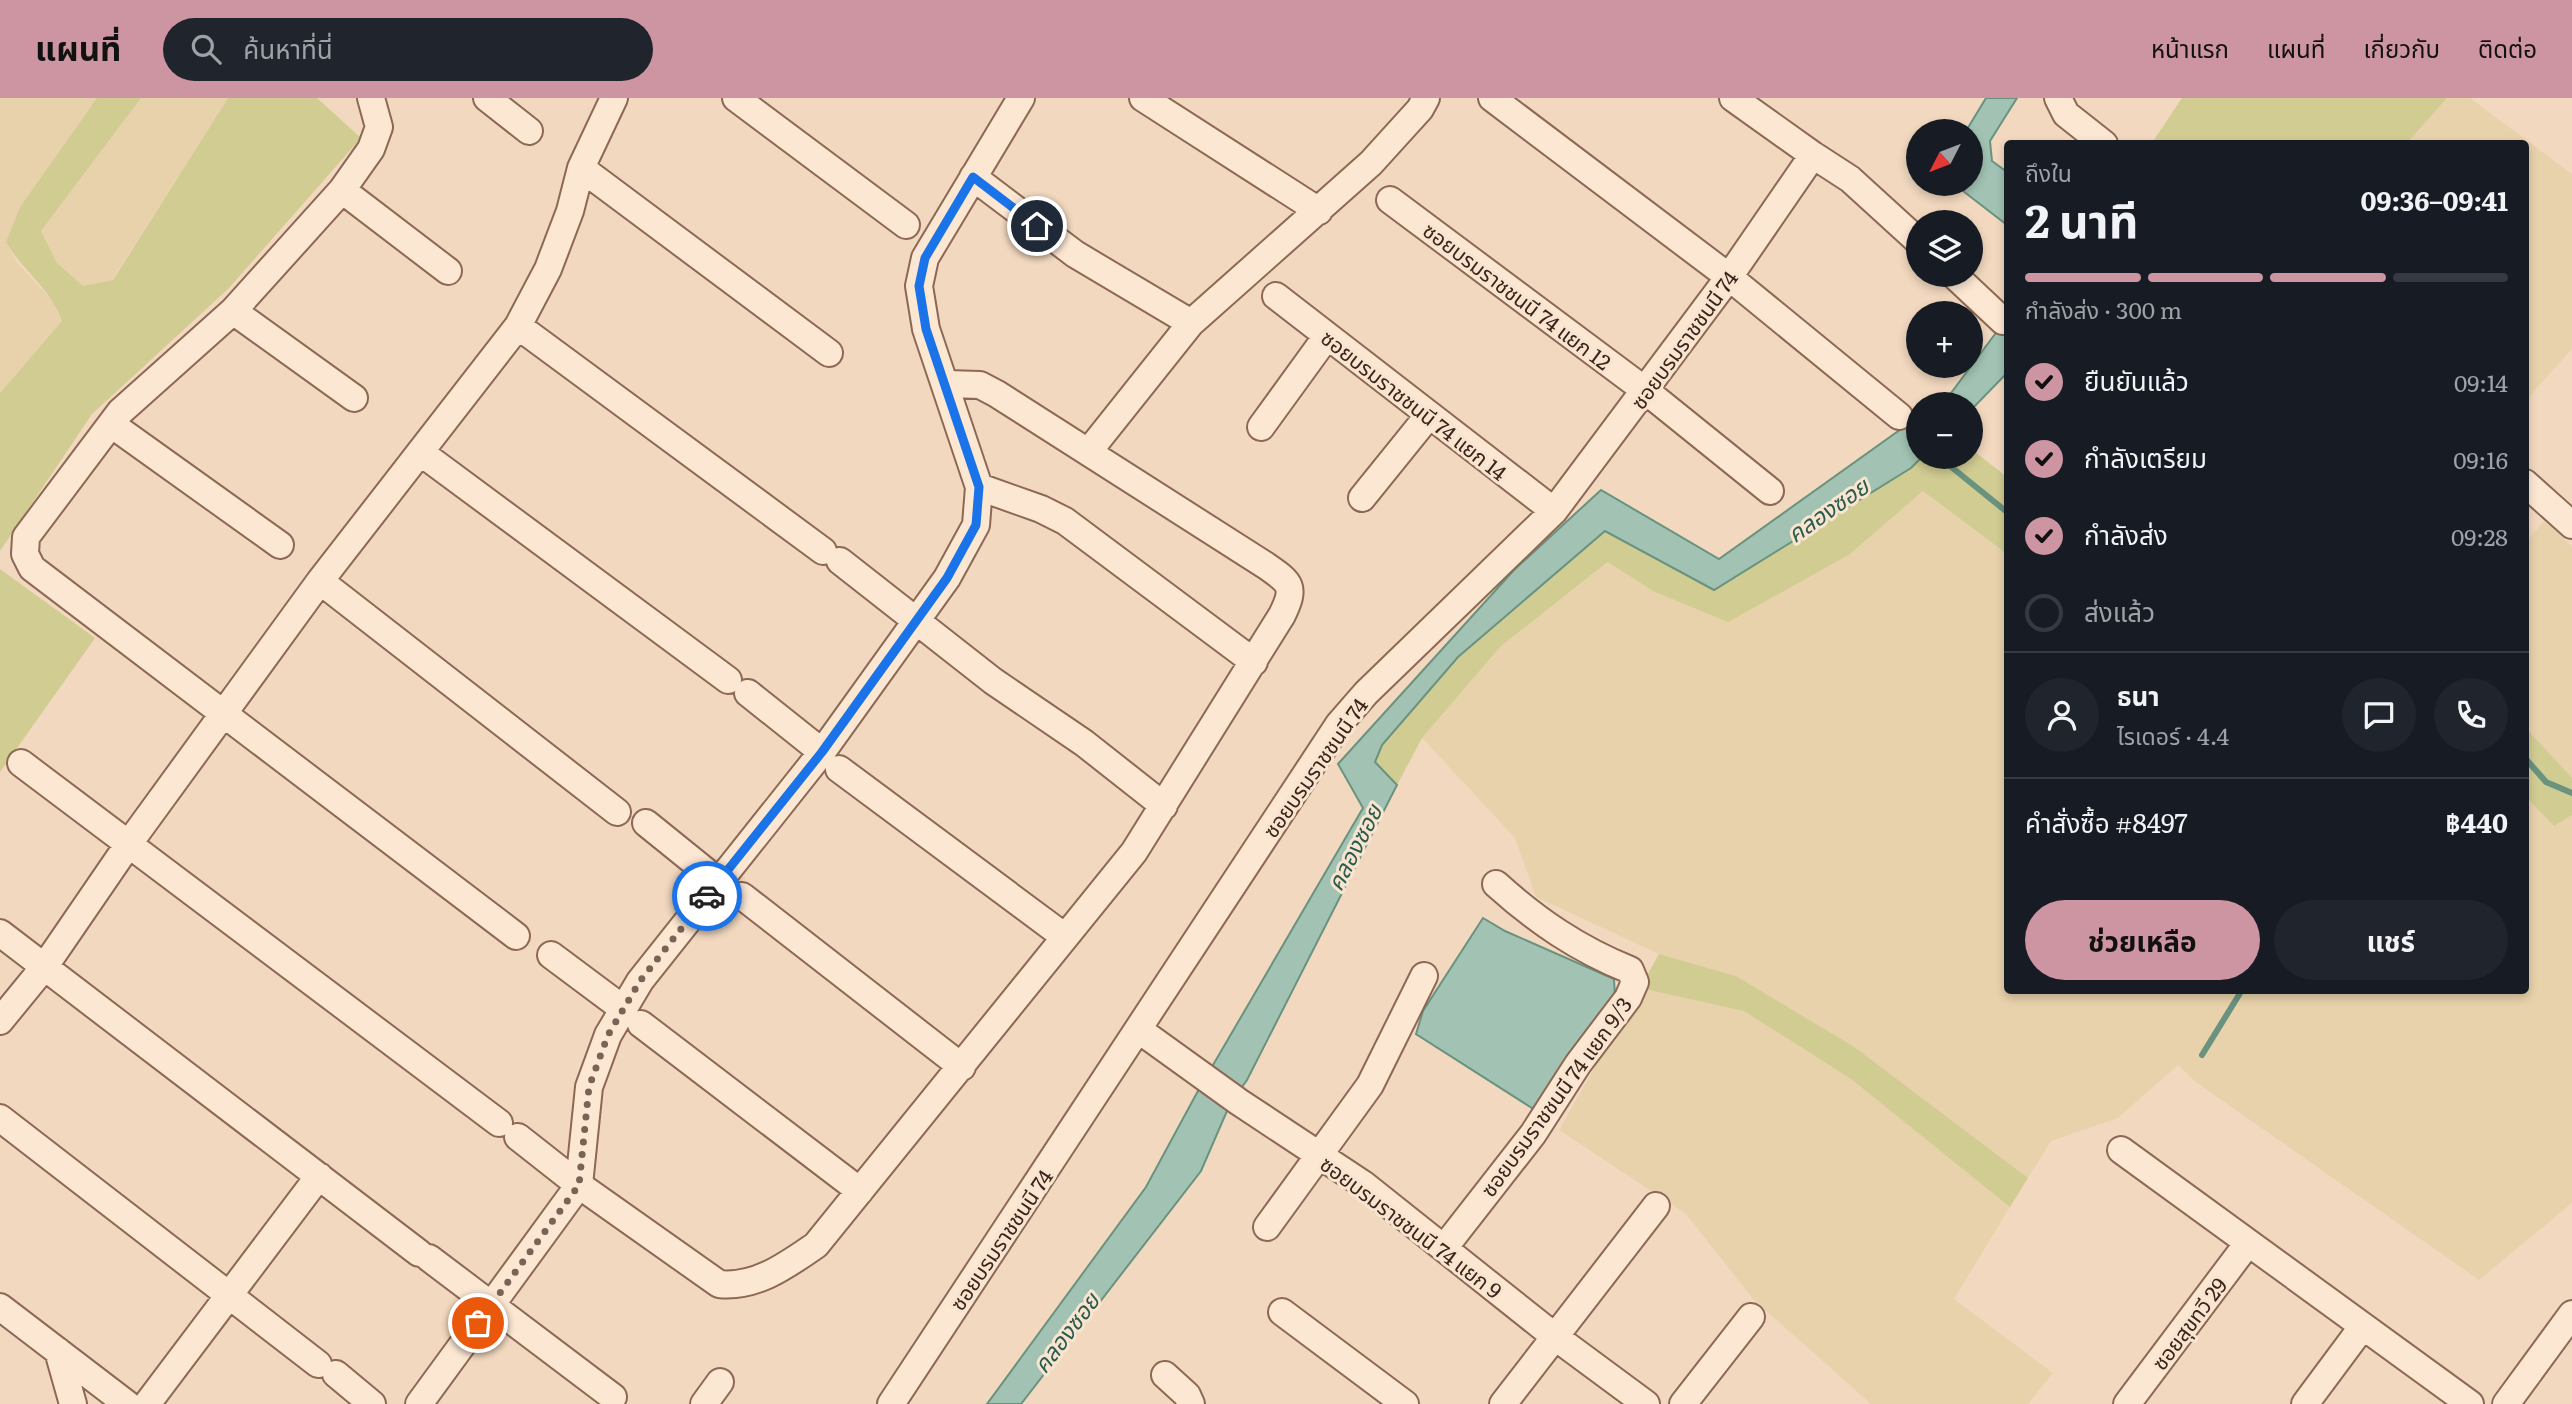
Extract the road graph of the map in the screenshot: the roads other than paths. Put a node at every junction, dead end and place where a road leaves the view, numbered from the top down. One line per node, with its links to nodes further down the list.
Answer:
1 (370, 98): 16 (street)
2 (486, 98): 11 (street)
3 (614, 98): 14 (street)
4 (736, 98): 19 (street)
5 (1021, 98): 15 (street)
6 (1143, 98): 18 (street)
7 (1426, 98): 18 (street)
8 (1492, 98): 22 (street)
9 (1733, 98): 13 (street)
10 (2058, 98): 12 (street)
11 (529, 131)
12 (2099, 140)
13 (1813, 155): 20 (street); 22 (street, ซอยบรมราชชนนี 74)
14 (581, 169): 28 (street); 30 (street)
15 (973, 177): 27 (street); 31 (street)
16 (342, 190): 21 (street); 25 (street)
17 (1391, 200): 32 (street, ซอยบรมราชชนนี 74 แยก 12)
18 (1319, 211): 27 (street)
19 (906, 225)
20 (1906, 230)
21 (448, 271)
22 (1729, 277): 32 (street, ซอยบรมราชชนนี 74); 35 (street)
23 (1967, 287): 26 (street)
24 (1276, 296): 29 (street, ซอยบรมราชชนนี 74 แยก 14)
25 (233, 311): 33 (street); 36 (street)
26 (2003, 321)
27 (1191, 323): 38 (street)
28 (518, 326): 39 (street); 48 (street)
29 (1327, 336): 34 (street, ซอยบรมราชชนนี 74 แยก 14); 37 (street)
30 (829, 353)
31 (947, 384): 38 (street); 40 (street)
32 (1646, 391): 42 (street, ซอยบรมราชชนนี 74 แยก 12); 44 (street, ซอยบรมราชชนนี 74)
33 (354, 398)
34 (1429, 415): 43 (street); 44 (street, ซอยบรมราชชนนี 74 แยก 14)
35 (1899, 416)
36 (111, 424): 46 (street); 50 (street)
37 (1261, 427)
38 (1089, 451): 49 (street)
39 (420, 452): 47 (street); 51 (street)
40 (979, 487): 48 (street); 49 (street)
41 (2529, 487): 45 (street)
42 (1770, 491)
43 (1362, 498)
44 (1554, 511): 68 (street, ซอยบรมราชชนนี 74)
45 (2572, 525)
46 (280, 545)
47 (320, 581): 50 (street); 54 (street)
48 (915, 619): 51 (street); 53 (street)
49 (1254, 662): 53 (street)
50 (225, 713): 56 (street); 61 (street)
51 (830, 761): 57 (street); 62 (street)
52 (21, 763): 56 (street)
53 (1164, 806): 62 (street)
54 (617, 812)
55 (646, 823): 57 (street)
56 (130, 842): 64 (street); 74 (street)
57 (719, 881): 66 (street)
58 (1496, 884): 79 (street, ซอยบรมราชชนนี 74 แยก 9/3)
59 (742, 896): 69 (street)
60 (0, 933): 64 (street)
61 (516, 936)
62 (1065, 937): 69 (street)
63 (551, 955): 66 (street)
64 (45, 966): 67 (street); 73 (street)
65 (1424, 976): 72 (street)
66 (632, 1016): 74 (street); 75 (street)
67 (0, 1021)
68 (1139, 1030): 72 (street, ซอยบรมราชชนนี 74 แยก 9); 98 (street, ซอยบรมราชชนนี 74)
69 (962, 1067): 75 (street)
70 (0, 1118): 80 (street)
71 (2121, 1150): 78 (street)
72 (1320, 1157): 77 (street); 79 (street, ซอยบรมราชชนนี 74 แยก 9)
73 (319, 1176): 80 (street); 81 (street)
74 (579, 1185): 75 (street); 81 (street)
75 (860, 1191)
76 (1656, 1206): 87 (street)
77 (1266, 1227)
78 (2248, 1243): 86 (street); 104 (street, ซอยสุขทวี 29)
79 (1444, 1248): 87 (street, ซอยบรมราชชนนี 74 แยก 9)
80 (229, 1296): 94 (street); 95 (street)
81 (493, 1303): 91 (street); 96 (street)
82 (0, 1307): 88 (street)
83 (1282, 1312): 100 (street)
84 (2572, 1314): 107 (street)
85 (1751, 1317): 103 (street)
86 (2363, 1326): 105 (street); 106 (street)
87 (1554, 1336): 101 (street); 102 (street, ซอยบรมราชชนนี 74 แยก 9)
88 (58, 1351): 92 (street); 93 (street)
89 (1165, 1375): 99 (street)
90 (720, 1382): 97 (street)
91 (613, 1397)
92 (73, 1404)
93 (127, 1404)
94 (147, 1404)
95 (372, 1404)
96 (419, 1404)
97 (704, 1404)
98 (891, 1404)
99 (1191, 1404)
100 (1405, 1404)
101 (1503, 1404)
102 (1646, 1404)
103 (1684, 1404)
104 (2127, 1404)
105 (2305, 1404)
106 (2470, 1404)
107 (2506, 1404)

